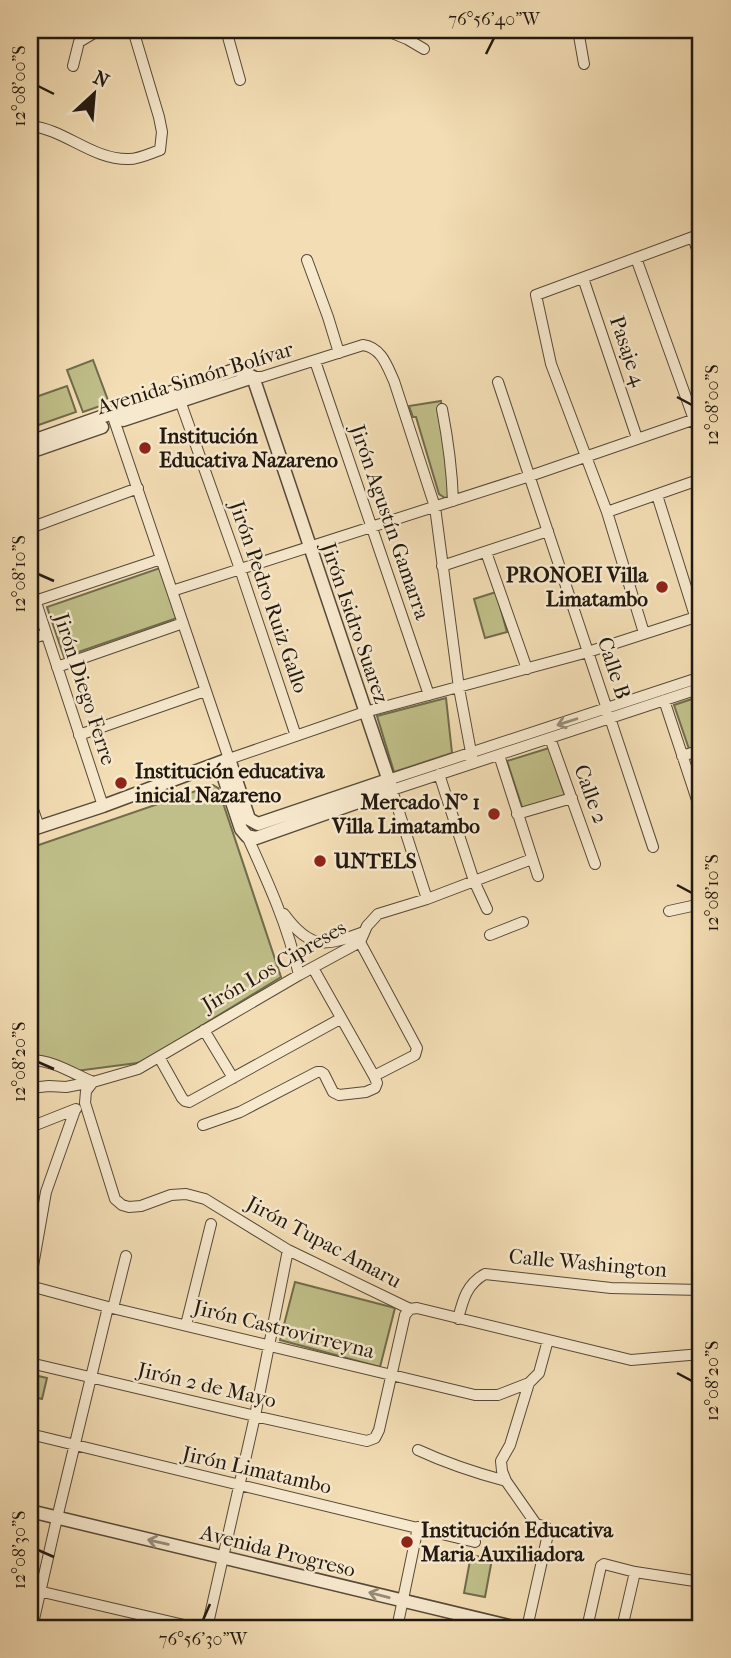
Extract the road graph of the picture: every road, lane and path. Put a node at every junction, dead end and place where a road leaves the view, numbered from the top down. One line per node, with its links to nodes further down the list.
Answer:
1 (99, 30): 8 (street)
2 (133, 30): 10 (street)
3 (226, 30): 9 (street)
4 (385, 30): 6 (street)
5 (578, 30): 7 (street)
6 (424, 50)
7 (584, 64)
8 (73, 66)
9 (240, 80)
10 (30, 126)
11 (697, 235): 12 (street); 14 (street)
12 (636, 258): 15 (street); 23 (street)
13 (307, 260): 16 (street)
14 (701, 261)
15 (583, 278): 24 (street, Pasaje 4); 28 (street)
16 (339, 354): 17 (street, Avenida Simón Bolívar); 34 (street, Avenida Simón Bolívar)
17 (315, 361): 18 (street, Avenida Simón Bolívar); 36 (street, Jirón Agustín Gamarra)
18 (253, 377): 20 (street, Avenida Simón Bolívar); 20 (street, Avenida Simón Bolívar); 39 (street, Jirón Isidro Suarez)
19 (498, 382): 29 (street, Calle B)
20 (178, 396): 22 (street, Avenida Simón Bolívar); 43 (street, Jirón Pedro Ruiz Gallo)
21 (442, 409): 33 (street)
22 (114, 418): 26 (street, Avenida Simón Bolívar); 27 (street, Avenida Simón Bolívar); 31 (street)
23 (698, 418): 24 (street); 25 (street)
24 (637, 438): 28 (street)
25 (701, 439)
26 (30, 442)
27 (30, 452)
28 (586, 456): 29 (street); 35 (street)
29 (530, 476): 33 (street); 38 (street, Calle B)
30 (701, 480): 32 (street)
31 (138, 488): 37 (street); 41 (street)
32 (657, 495): 35 (street); 47 (street)
33 (453, 501): 34 (street)
34 (435, 507): 36 (street); 42 (street)
35 (607, 512): 49 (street)
36 (371, 526): 39 (street); 60 (street, Jirón Agustín Gamarra)
37 (30, 528)
38 (548, 531): 40 (street); 53 (street, Calle B)
39 (309, 547): 43 (street); 62 (street, Jirón Isidro Suarez)
40 (486, 552): 42 (street); 55 (street)
41 (161, 559): 45 (street); 46 (street)
42 (442, 566): 57 (street)
43 (240, 569): 45 (street); 65 (street, Jirón Pedro Ruiz Gallo)
44 (30, 584): 46 (street, Jirón Diego Ferre)
45 (172, 591): 48 (street)
46 (35, 601): 50 (street, Jirón Diego Ferre)
47 (695, 617): 49 (street); 51 (street)
48 (183, 623): 54 (street); 59 (street)
49 (644, 633): 53 (street)
50 (46, 634): 52 (street); 54 (street, Jirón Diego Ferre)
51 (701, 635)
52 (30, 639)
53 (589, 652): 55 (street); 63 (street, Calle B)
54 (57, 667): 64 (street, Jirón Diego Ferre)
55 (527, 669): 57 (street)
56 (701, 677): 63 (street)
57 (459, 688): 60 (street); 70 (street)
58 (701, 688): 61 (street)
59 (205, 691): 64 (street); 71 (street)
60 (429, 695): 62 (street)
61 (664, 700): 63 (street); 69 (street)
62 (365, 712): 65 (street); 73 (street, Jirón Isidro Suarez)
63 (609, 713): 66 (street); 70 (street, one-way to 70); 81 (street, Calle B)
64 (79, 735): 76 (street, Jirón Diego Ferre)
65 (296, 736): 71 (street)
66 (550, 738): 68 (street); 74 (street, Calle 2)
67 (701, 750): 69 (street)
68 (499, 755): 70 (street); 78 (street)
69 (682, 756): 77 (street)
70 (472, 758): 72 (street); 73 (street)
71 (224, 761): 73 (street); 76 (street); 80 (street)
72 (439, 775): 73 (street); 85 (street)
73 (390, 785): 80 (street); 86 (street, Jirón Isidro Suarez)
74 (572, 798): 78 (street); 83 (street, Calle 2)
75 (30, 801): 79 (street)
76 (103, 806): 79 (street)
77 (701, 812)
78 (517, 814): 82 (street)
79 (34, 829)
80 (247, 836): 88 (street)
81 (653, 846)
82 (531, 859): 84 (street); 85 (street, Jirón Los Cipreses)
83 (595, 864)
84 (538, 876)
85 (474, 881): 86 (street, Jirón Los Cipreses); 89 (street)
86 (426, 899): 93 (street, Jirón Los Cipreses)
87 (701, 904): 90 (street)
88 (278, 905): 93 (street); 95 (street)
89 (487, 909)
90 (669, 911)
91 (523, 922): 92 (street)
92 (490, 935)
93 (362, 937): 94 (street, Jirón Los Cipreses); 100 (street)
94 (313, 968): 95 (street, Jirón Los Cipreses); 96 (street)
95 (299, 975): 97 (street, Jirón Los Cipreses)
96 (340, 1019): 100 (street); 101 (street)
97 (204, 1030): 98 (street, Jirón Los Cipreses); 101 (street)
98 (159, 1057): 101 (street); 102 (street, Jirón Los Cipreses)
99 (30, 1060): 102 (street)
100 (374, 1076): 106 (street)
101 (233, 1078)
102 (93, 1082): 103 (street, Jirón Los Cipreses); 104 (street)
103 (30, 1088)
104 (85, 1103): 105 (street); 109 (street, Jirón Tupac Amaru)
105 (75, 1110): 107 (street); 111 (street)
106 (203, 1125)
107 (30, 1128)
108 (211, 1224): 116 (street)
109 (288, 1250): 114 (street, Jirón Tupac Amaru); 118 (street)
110 (127, 1256): 113 (street)
111 (30, 1285): 113 (street, Jirón Castrovirreyna)
112 (701, 1290): 115 (street, Calle Washington)
113 (111, 1308): 116 (street, Jirón Castrovirreyna); 122 (street)
114 (410, 1309): 115 (street, Jirón Tupac Amaru); 121 (street)
115 (458, 1318): 117 (street, Jirón Tupac Amaru)
116 (186, 1325): 118 (street, Jirón Castrovirreyna)
117 (548, 1340): 119 (street, Jirón Tupac Amaru); 123 (street)
118 (270, 1345): 121 (street, Jirón Castrovirreyna); 124 (street)
119 (701, 1354)
120 (30, 1363): 122 (street, Jirón 2 de Mayo)
121 (391, 1374): 123 (street, Jirón Castrovirreyna); 124 (street, Jirón 2 de Mayo)
122 (91, 1377): 124 (street, Jirón 2 de Mayo); 126 (street)
123 (528, 1382): 128 (street)
124 (255, 1416): 129 (street)
125 (30, 1434): 126 (street, Jirón Limatambo)
126 (75, 1445): 129 (street, Jirón Limatambo); 131 (street)
127 (418, 1450): 128 (street)
128 (506, 1481): 144 (street)
129 (239, 1486): 132 (street, Jirón Limatambo); 134 (street)
130 (30, 1511): 131 (street, Avenida Progreso)
131 (57, 1518): 134 (street, Avenida Progreso, one-way to 131); 137 (street)
132 (418, 1527): 133 (street, Jirón Limatambo); 138 (street)
133 (475, 1542)
134 (222, 1557): 138 (street, Avenida Progreso, one-way to 134); 141 (street)
135 (635, 1572): 136 (street); 145 (street); 146 (street)
136 (701, 1582)
137 (35, 1590): 139 (street); 140 (street)
138 (403, 1602): 142 (street); 143 (street, Avenida Progreso)
139 (32, 1628)
140 (197, 1628)
141 (207, 1628)
142 (397, 1628)
143 (517, 1628)
144 (527, 1628)
145 (587, 1628)
146 (622, 1628)

